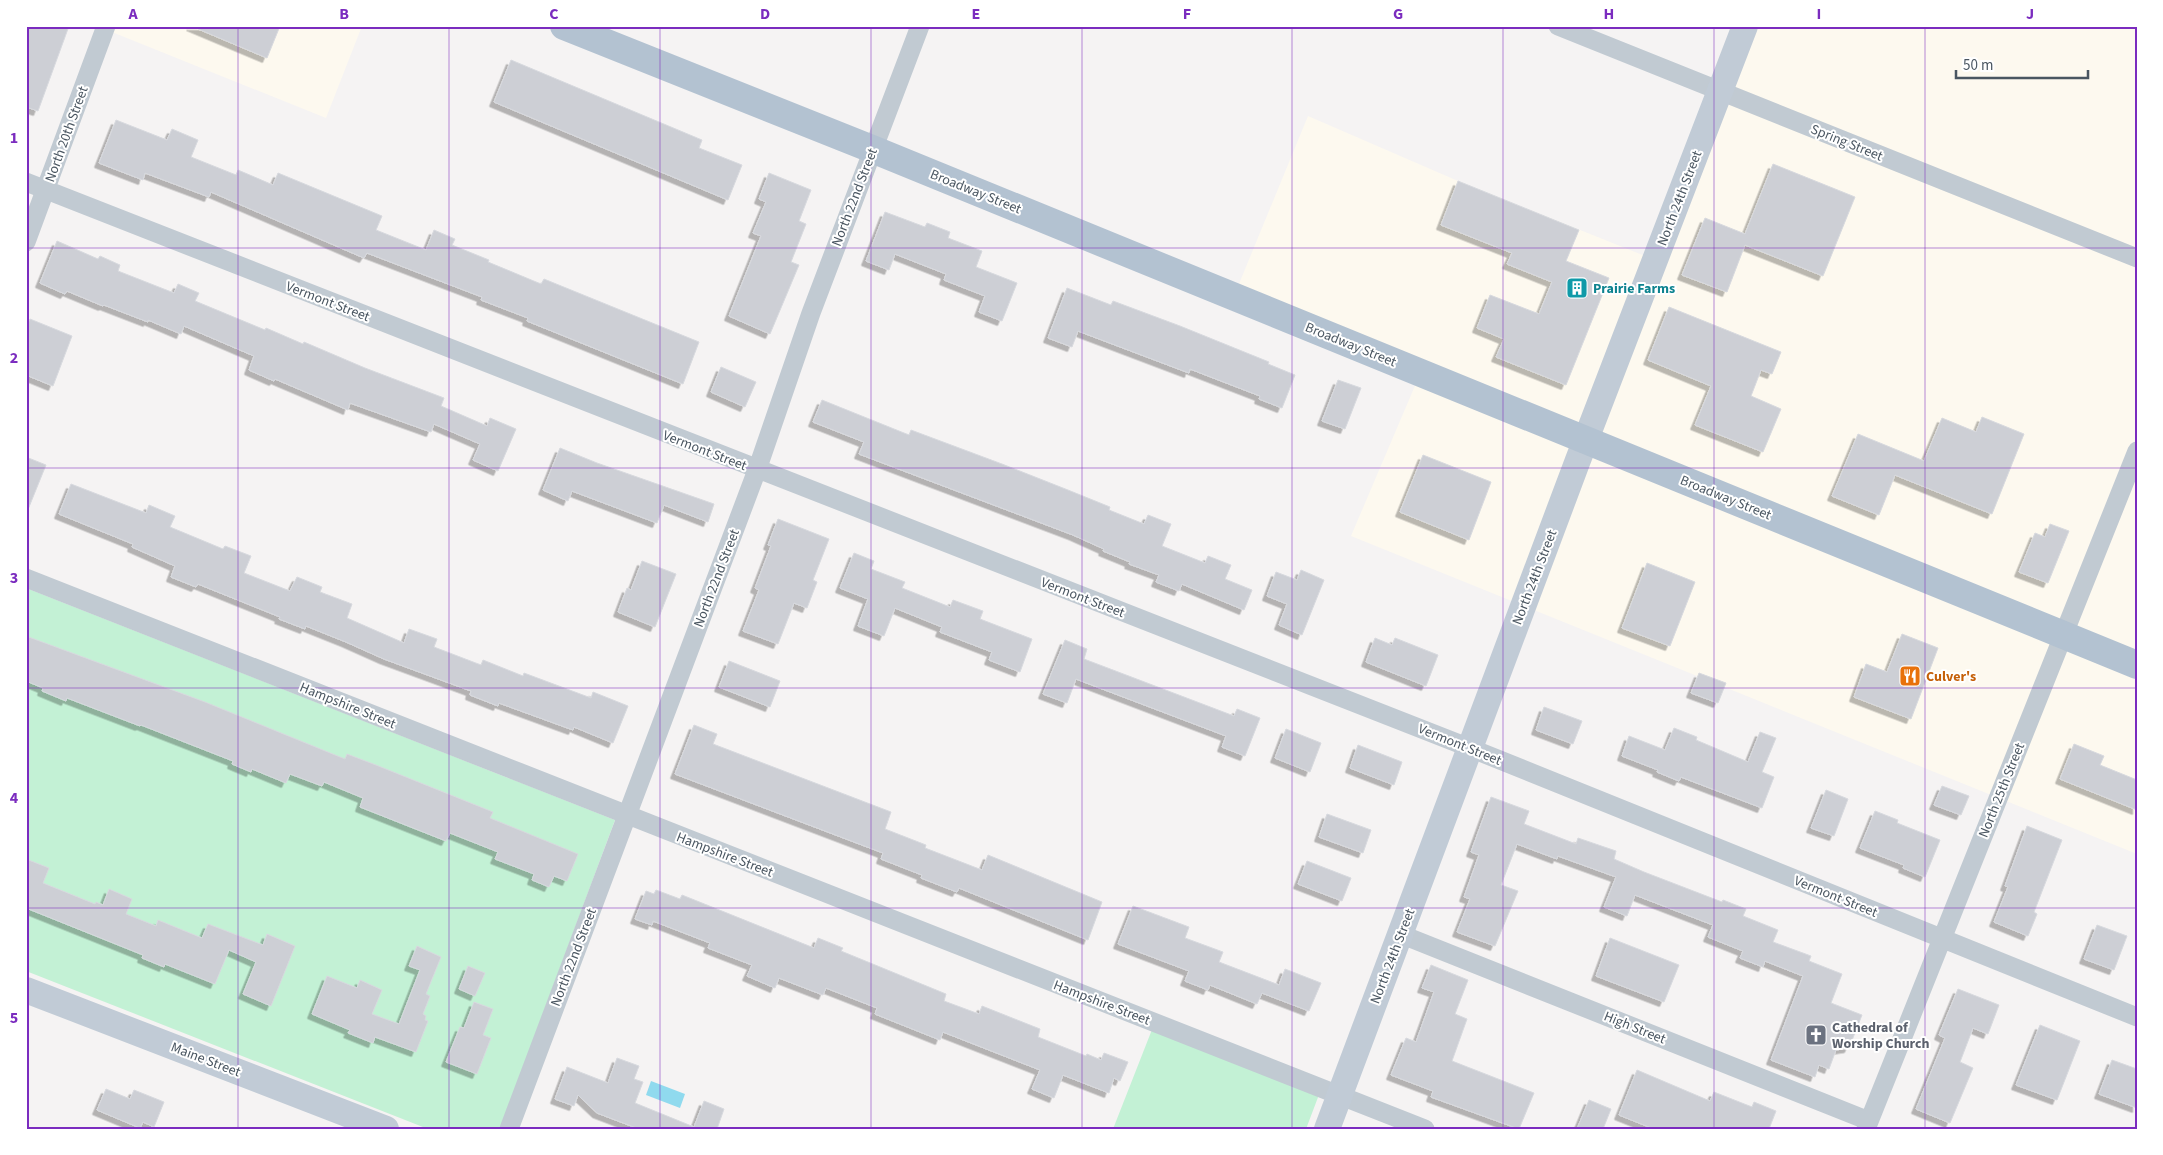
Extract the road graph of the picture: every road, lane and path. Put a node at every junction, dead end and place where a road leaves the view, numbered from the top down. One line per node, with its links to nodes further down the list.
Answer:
1 (106, 26): 9 (street, North 20th Street)
2 (564, 26): 7 (main road, Broadway Street)
3 (920, 26): 7 (street, North 22nd Street)
4 (1558, 26): 6 (street, Spring Street)
5 (1744, 26): 6 (main road, North 24th Street)
6 (1720, 91): 11 (street, Spring Street); 12 (main road, North 24th Street)
7 (872, 149): 12 (main road, Broadway Street); 14 (street, North 22nd Street)
8 (26, 182): 9 (street, Vermont Street)
9 (46, 190): 10 (street, North 20th Street); 14 (street, Vermont Street)
10 (26, 242)
11 (2137, 258)
12 (1586, 440): 16 (main road, Broadway Street); 18 (main road, North 24th Street)
13 (2137, 451): 16 (street, North 25th Street)
14 (757, 470): 18 (street, Vermont Street); 19 (street, North 22nd Street)
15 (26, 578): 19 (street, Hampshire Street)
16 (2064, 635): 17 (main road, Broadway Street); 21 (street, North 25th Street)
17 (2137, 665)
18 (1470, 748): 20 (main road, North 24th Street); 21 (street, Vermont Street)
19 (627, 815): 24 (street, Hampshire Street); 27 (street, North 22nd Street)
20 (1400, 934): 24 (main road, North 24th Street); 25 (street, High Street)
21 (1941, 938): 23 (street, Vermont Street); 25 (street, North 25th Street)
22 (26, 990): 26 (main road, Maine Street)
23 (2137, 1017)
24 (1340, 1096): 28 (main road, North 24th Street); 29 (street, Hampshire Street)
25 (1867, 1125)
26 (386, 1129)
27 (509, 1129)
28 (1327, 1129)
29 (1424, 1129)

